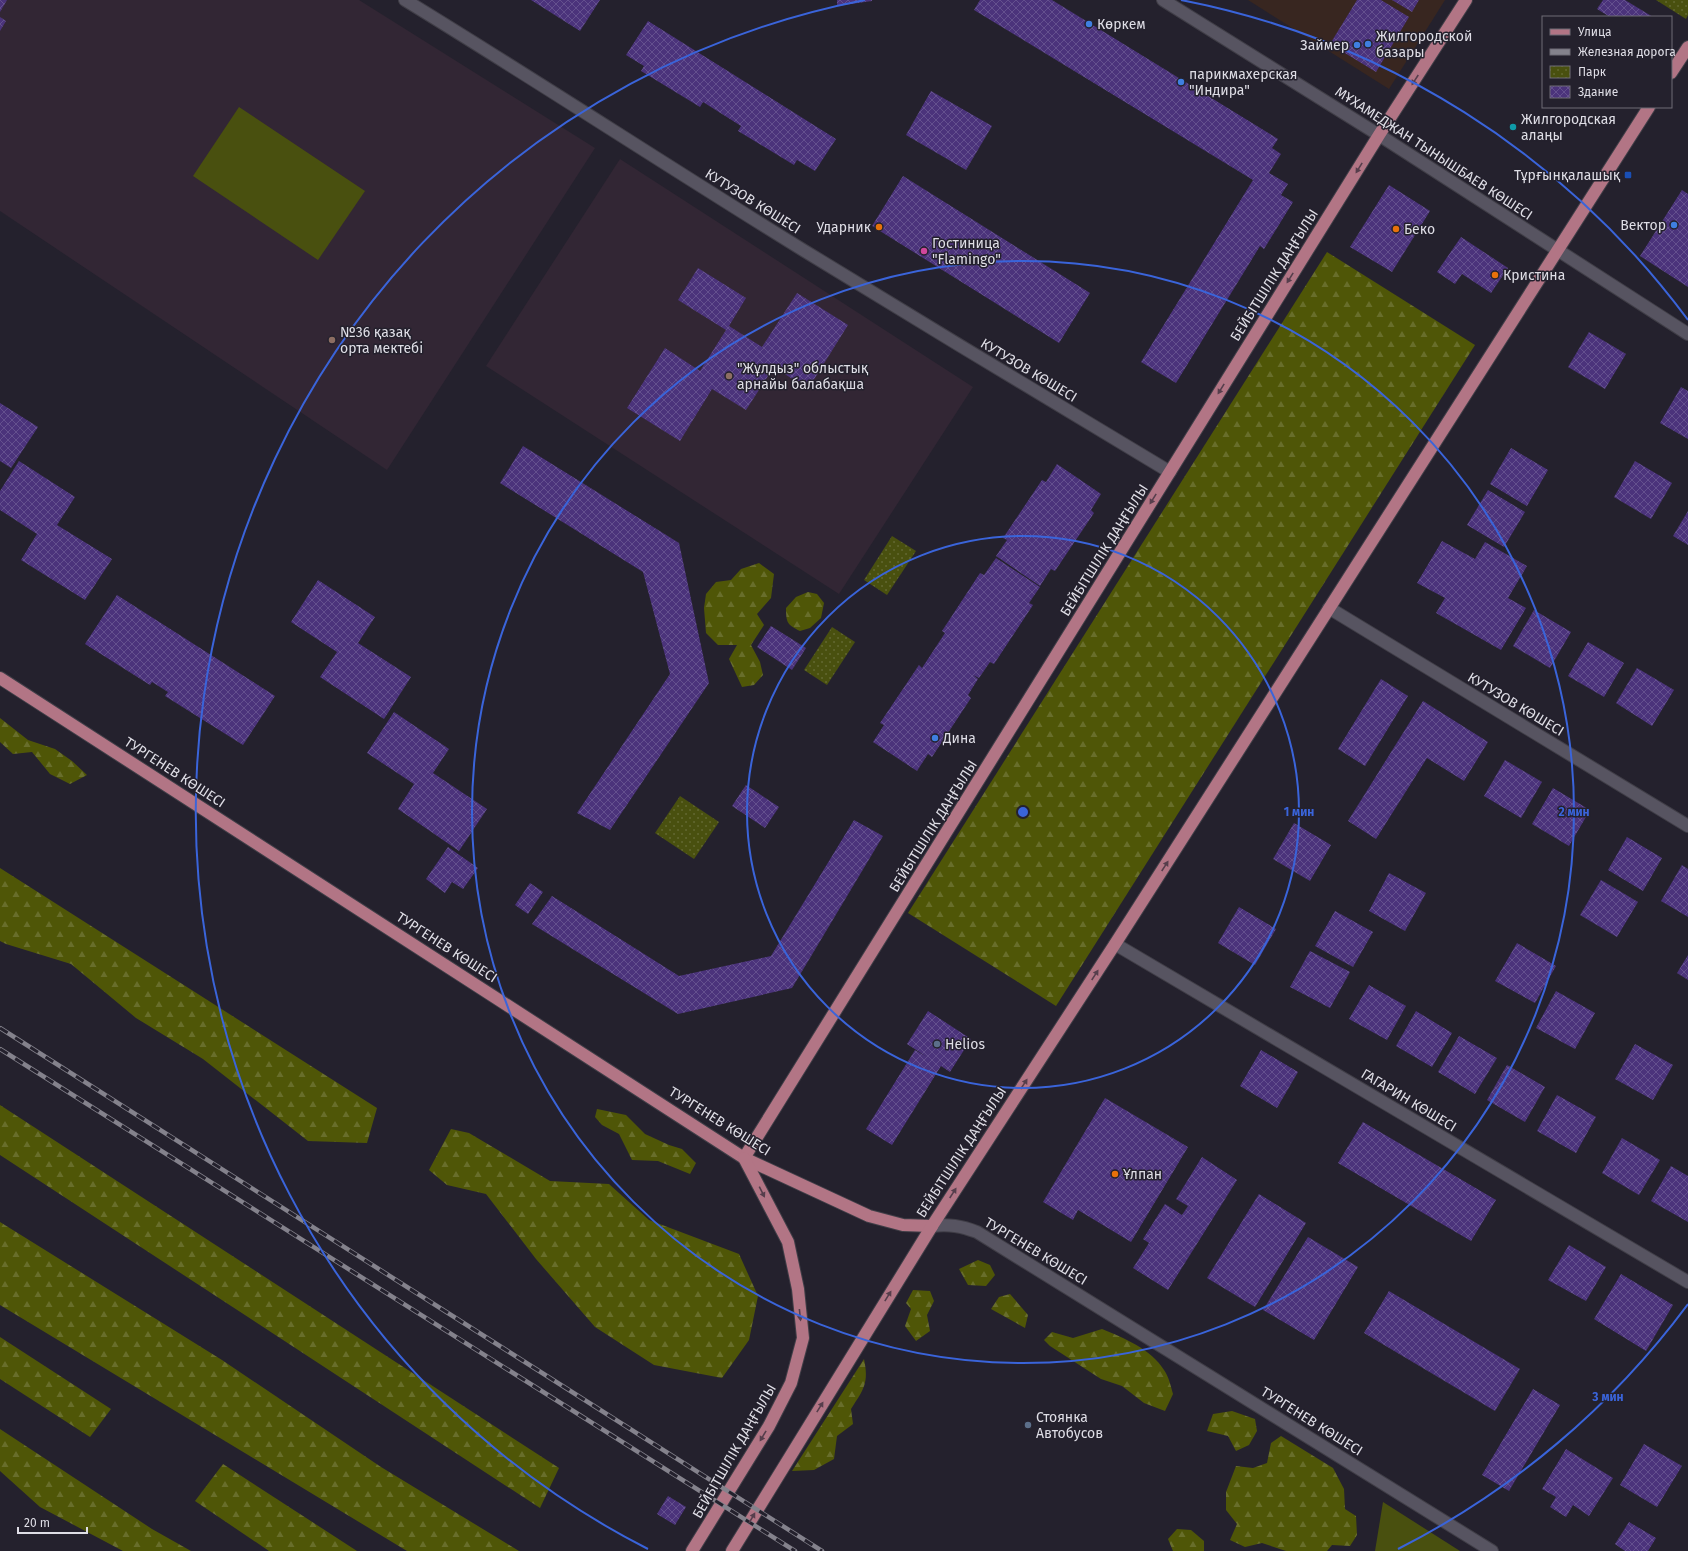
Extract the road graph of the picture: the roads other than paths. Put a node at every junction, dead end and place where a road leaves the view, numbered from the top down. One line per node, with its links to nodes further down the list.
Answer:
1 (405, 0): 10 (street, КУТУЗОВ КӨШЕСІ)
2 (1162, 0): 7 (street, МҰХАМЕДЖАН ТЫНЫШБАЕВ КӨШЕСІ)
3 (1466, 0): 7 (main road, БЕЙБІТШІЛІК ДАҢҒЫЛЫ, one-way to 7)
4 (1686, 52): 5 (main road)
5 (1672, 72)
6 (1648, 108): 8 (main road, БЕЙБІТШІЛІК ДАҢҒЫЛЫ)
7 (1379, 135): 8 (street, МҰХАМЕДЖАН ТЫНЫШБАЕВ КӨШЕСІ); 10 (main road, БЕЙБІТШІЛІК ДАҢҒЫЛЫ, one-way to 10)
8 (1558, 250): 9 (street, МҰХАМЕДЖАН ТЫНЫШБАЕВ КӨШЕСІ); 11 (main road, БЕЙБІТШІЛІК ДАҢҒЫЛЫ)
9 (1688, 334)
10 (1170, 472): 15 (main road, БЕЙБІТШІЛІК ДАҢҒЫЛЫ, one-way to 15)
11 (1329, 608): 13 (street, КУТУЗОВ КӨШЕСІ); 14 (main road, БЕЙБІТШІЛІК ДАҢҒЫЛЫ, one-way to 11)
12 (0, 678): 15 (main road, ТУРГЕНЕВ КӨШЕСІ)
13 (1688, 826)
14 (1115, 944): 16 (main road, БЕЙБІТШІЛІК ДАҢҒЫЛЫ, one-way to 14); 17 (street, ГАГАРИН КӨШЕСІ)
15 (744, 1158): 16 (main road, ТУРГЕНЕВ КӨШЕСІ); 18 (main road, БЕЙБІТШІЛІК ДАҢҒЫЛЫ, one-way to 18)
16 (932, 1226): 19 (main road, БЕЙБІТШІЛІК ДАҢҒЫЛЫ, one-way to 16); 20 (street, ТУРГЕНЕВ КӨШЕСІ)
17 (1688, 1282)
18 (692, 1551)
19 (732, 1551)
20 (1492, 1551)

